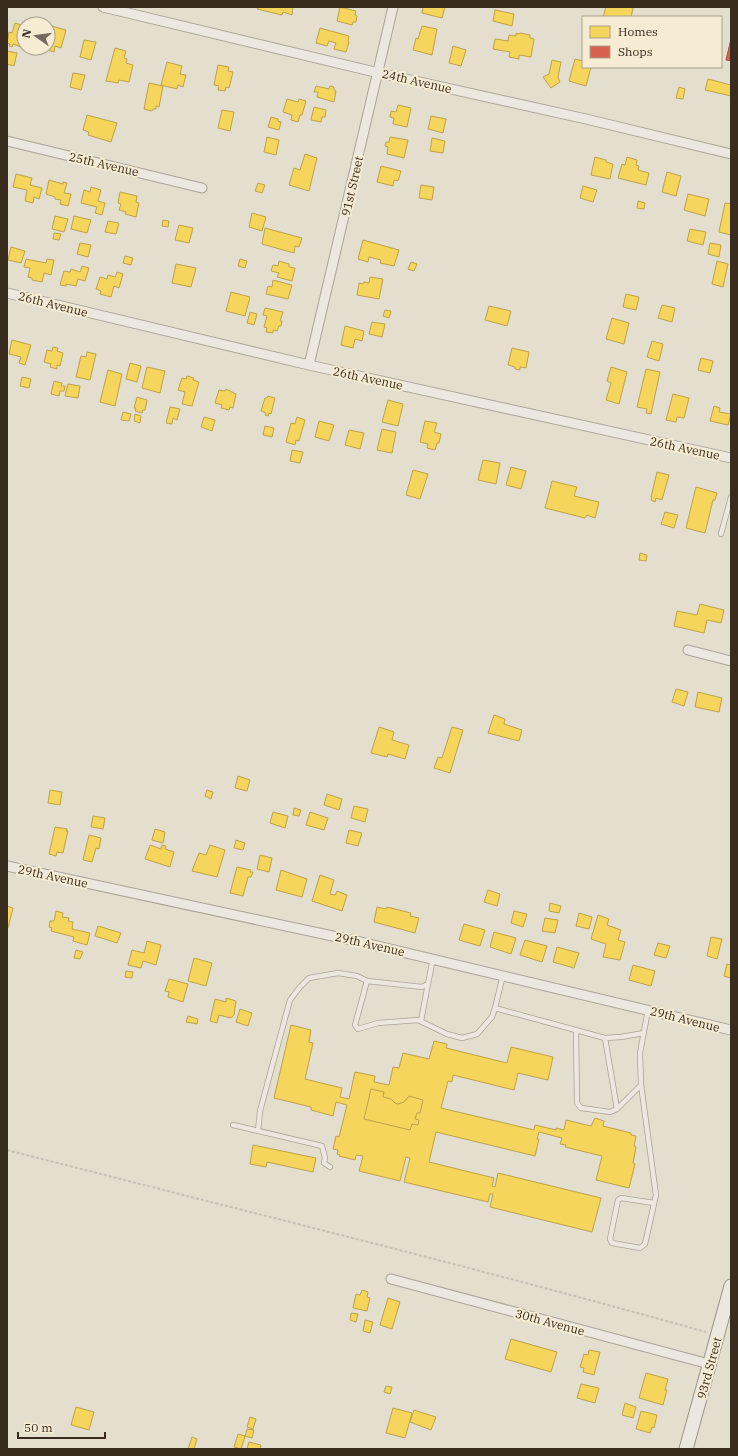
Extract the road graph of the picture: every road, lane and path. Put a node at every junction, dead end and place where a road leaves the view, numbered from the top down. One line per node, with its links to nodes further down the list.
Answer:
1 (103, 7): 3 (street, 24th Avenue)
2 (393, 7): 3 (street, 91st Street)
3 (379, 73): 5 (street, 24th Avenue); 8 (street, 91st Street)
4 (7, 141): 6 (street, 25th Avenue)
5 (731, 154)
6 (202, 188)
7 (7, 293): 8 (street, 26th Avenue)
8 (309, 365): 9 (street, 26th Avenue)
9 (731, 458)
10 (731, 497): 11 (lane)
11 (721, 534)
12 (688, 650): 13 (street)
13 (731, 661)
14 (7, 866): 15 (street, 29th Avenue)
15 (433, 958): 16 (street, 29th Avenue); 18 (lane)
16 (502, 976): 19 (lane); 20 (street, 29th Avenue)
17 (367, 981): 18 (lane); 21 (lane); 29 (lane)
18 (428, 984): 21 (lane)
19 (495, 1008): 21 (lane); 22 (lane)
20 (648, 1010): 23 (street, 29th Avenue); 24 (lane)
21 (421, 1021)
22 (576, 1030): 25 (lane); 27 (lane)
23 (731, 1030)
24 (644, 1033): 25 (lane); 26 (lane)
25 (605, 1038): 27 (lane)
26 (641, 1085): 27 (lane); 32 (lane)
27 (617, 1109)
28 (234, 1125): 29 (lane)
29 (258, 1131): 31 (lane)
30 (7, 1150): 35 (path)
31 (330, 1167)
32 (654, 1203): 32 (lane)
33 (391, 1279): 36 (street, 30th Avenue)
34 (731, 1286): 36 (street, 93rd Street)
35 (709, 1333)
36 (709, 1364): 37 (street, 93rd Street)
37 (686, 1449)

